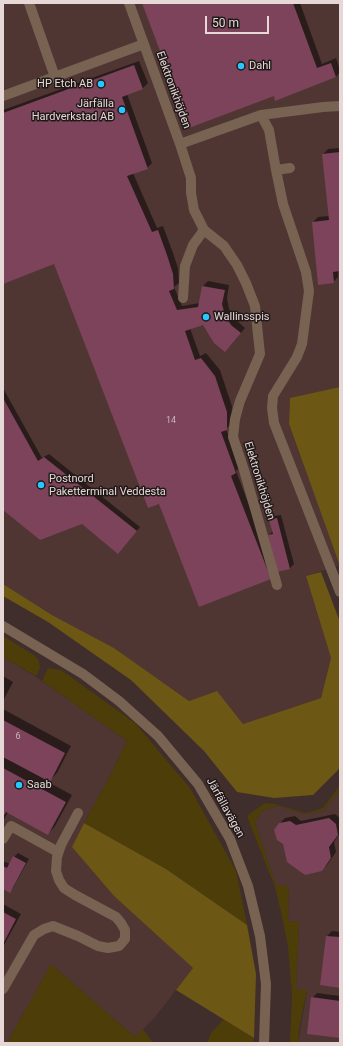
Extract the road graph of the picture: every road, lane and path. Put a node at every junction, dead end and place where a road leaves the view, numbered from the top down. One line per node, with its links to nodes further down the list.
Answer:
1 (29, 3): 4 (street)
2 (129, 3): 3 (street, Elektronikhöjden)
3 (144, 44): 4 (street, Elektronikhöjden); 8 (street, Elektronikhöjden)
4 (55, 77): 5 (street, Elektronikhöjden)
5 (3, 96)
6 (340, 106): 7 (street, Elektronikhöjden)
7 (261, 115): 8 (street, Elektronikhöjden); 10 (street)
8 (180, 144): 11 (street, Elektronikhöjden)
9 (290, 168): 10 (street)
10 (276, 170): 14 (street)
11 (204, 230): 12 (street); 13 (street, Elektronikhöjden)
12 (183, 298)
13 (277, 585)
14 (340, 592)
15 (3, 626): 20 (street, Järfällavägen)
16 (78, 813): 18 (street)
17 (3, 839): 18 (street)
18 (58, 852): 19 (street)
19 (3, 989)
20 (264, 1043)

